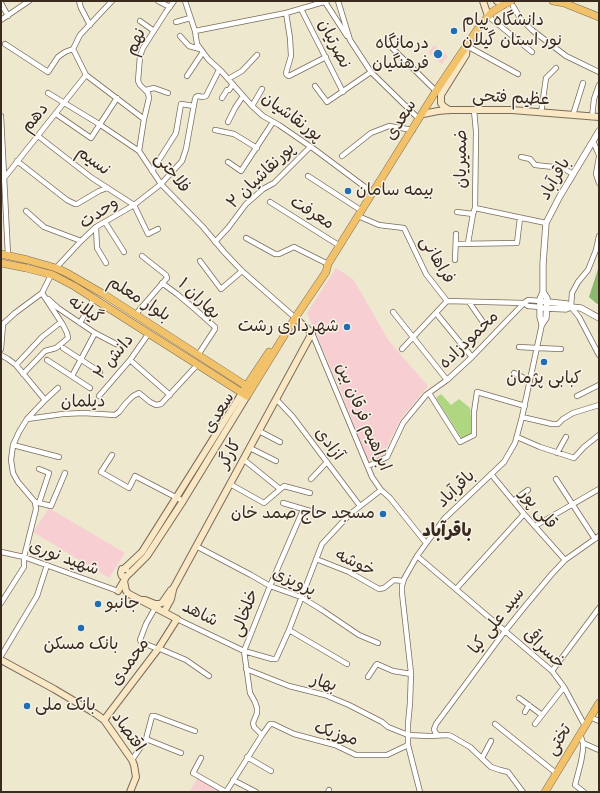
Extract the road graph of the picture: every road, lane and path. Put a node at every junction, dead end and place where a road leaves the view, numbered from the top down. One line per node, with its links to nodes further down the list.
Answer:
1 (29, 1): 18 (street)
2 (79, 1): 25 (street)
3 (158, 1): 15 (street)
4 (174, 1): 15 (street, نهم)
5 (185, 1): 21 (street, پورنقاشیان)
6 (326, 1): 16 (street); 29 (street)
7 (338, 1): 29 (street)
8 (483, 1): 19 (main road)
9 (553, 1): 12 (main road)
10 (110, 2): 25 (street)
11 (500, 2): 14 (main road, سعدی); 19 (main road, سعدی)
12 (564, 2): 20 (main road)
13 (1, 3): 18 (street)
14 (512, 4): 41 (street)
15 (170, 7): 26 (street, نهم)
16 (301, 9): 17 (street); 37 (street, نصرتیان)
17 (286, 13): 27 (street); 37 (street)
18 (8, 16): 22 (street)
19 (488, 16): 32 (main road, سعدی); 35 (street)
20 (599, 17)
21 (190, 18): 24 (street); 27 (street, پورنقاشیان)
22 (1, 20)
23 (140, 21): 26 (street)
24 (176, 22)
25 (90, 25): 33 (street)
26 (154, 31): 51 (street, نهم)
27 (195, 31): 34 (street, پورنقاشیان)
28 (180, 36): 34 (street)
29 (350, 40): 40 (street)
30 (4, 44): 33 (street)
31 (388, 44): 52 (street)
32 (467, 46): 42 (street); 52 (main road, سعدی); 62 (main road)
33 (73, 49): 43 (street)
34 (201, 51): 39 (street, پورنقاشیان); 44 (street)
35 (532, 52)
36 (257, 55): 45 (street)
37 (326, 57): 54 (street, نصرتیان)
38 (556, 68): 64 (street)
39 (219, 70): 45 (street, پورنقاشیان); 60 (street)
40 (371, 72): 54 (street); 68 (street)
41 (599, 72)
42 (518, 74)
43 (86, 75): 57 (street); 59 (street, دهم)
44 (187, 76)
45 (228, 79): 47 (street, پورنقاشیان)
46 (584, 83): 66 (street)
47 (232, 84): 56 (street, پورنقاشیان); 58 (street)
48 (315, 86): 54 (street)
49 (599, 86): 69 (street)
50 (262, 89): 61 (street)
51 (146, 90): 55 (street); 70 (street, نهم)
52 (436, 91): 68 (main road, سعدی)
53 (48, 92): 59 (street)
54 (343, 92)
55 (168, 93)
56 (243, 96): 61 (street, پورنقاشیان); 71 (street)
57 (117, 98): 70 (street); 73 (street)
58 (222, 98)
59 (65, 103): 65 (street, دهم); 73 (street)
60 (194, 106): 87 (street); 92 (street, وحدت)
61 (252, 106): 72 (street, پورنقاشیان)
62 (449, 110): 63 (main road, عظیم فتحی); 68 (main road, عظیم فتحی)
63 (474, 110): 64 (main road, عظیم فتحی); 97 (street, ضمیریان)
64 (541, 112): 66 (main road, عظیم فتحی)
65 (56, 114): 73 (street); 77 (street, دهم)
66 (574, 115): 69 (main road, عظیم فتحی)
67 (1, 116): 90 (street)
68 (421, 117): 75 (main road, سعدی)
69 (596, 117)
70 (144, 119): 81 (street, فلاحتی)
71 (228, 122)
72 (273, 122): 79 (street, پورنقاشیان); 80 (street)
73 (99, 124): 81 (street)
74 (215, 130): 80 (street)
75 (413, 130): 82 (street); 94 (main road, سعدی)
76 (599, 131): 78 (street, باقرآباد)
77 (38, 136): 85 (street, دهم); 93 (street, نسیم)
78 (593, 141): 83 (street); 88 (street, باقرآباد)
79 (310, 147): 94 (street, پورنقاشیان); 111 (street, پورنقاشیان ۲)
80 (257, 148): 86 (street)
81 (139, 151): 87 (street, فلاحتی)
82 (342, 156)
83 (599, 156): 91 (street)
84 (521, 157): 88 (street)
85 (18, 161): 90 (street, دهم); 93 (street)
86 (228, 162)
87 (152, 170): 92 (street, فلاحتی)
88 (573, 174): 104 (street, باقرآباد)
89 (308, 176): 100 (street)
90 (4, 177): 116 (street)
91 (599, 183)
92 (161, 184): 96 (street, وحدت); 111 (street, فلاحتی)
93 (107, 188): 96 (street, نسیم)
94 (373, 193): 100 (main road, سعدی)
95 (270, 202): 114 (street, معرفت)
96 (134, 205): 103 (street, وحدت); 106 (street)
97 (474, 208): 101 (street, ضمیریان); 102 (street, ضمیریان)
98 (26, 211): 110 (street)
99 (458, 212): 101 (street)
100 (360, 214): 114 (main road, سعدی); 129 (street, فراهانی)
101 (473, 214): 112 (street, ضمیریان)
102 (520, 218): 104 (street, ضمیریان); 112 (street)
103 (105, 222): 105 (street, وحدت); 115 (street)
104 (546, 223): 132 (street, باقرآباد)
105 (96, 227): 110 (street, وحدت); 121 (street)
106 (158, 229)
107 (456, 234): 113 (street)
108 (599, 236): 133 (street)
109 (246, 238): 122 (street)
110 (81, 241): 123 (street, وحدت)
111 (215, 242): 124 (street, فلاحتی)
112 (468, 243): 113 (street)
113 (456, 244): 118 (street)
114 (340, 246): 122 (main road, سعدی)
115 (124, 252)
116 (5, 255): 123 (main road, بلوار معلم)
117 (142, 256): 126 (street)
118 (455, 260)
119 (200, 261): 124 (street)
120 (1, 263): 125 (main road, بلوار معلم)
121 (106, 263)
122 (328, 264): 137 (main road, سعدی)
123 (56, 268): 125 (main road); 136 (main road, بلوار معلم)
124 (242, 271): 137 (street, فلاحتی)
125 (51, 275): 127 (street); 128 (main road, بلوار معلم)
126 (162, 284): 136 (street); 155 (street, بهاران ۱)
127 (42, 293): 139 (street); 140 (street, گیلانه); 141 (street)
128 (94, 298): 140 (street); 145 (main road, بلوار معلم)
129 (447, 301): 130 (street, فراهانی); 135 (street)
130 (469, 302): 131 (street, فراهانی); 143 (street)
131 (524, 304): 132 (street, فراهانی); 158 (street, محمودزاده)
132 (544, 305): 133 (street); 142 (street, باقرآباد)
133 (572, 306): 138 (street); 157 (street)
134 (393, 312): 147 (street)
135 (436, 313): 147 (street); 158 (street)
136 (135, 314): 155 (main road, بلوار معلم)
137 (293, 317): 146 (main road, ابراهیم فرقان بین); 169 (main road, سعدی); 173 (main road, سعدی)
138 (599, 318)
139 (61, 322): 163 (street); 166 (street)
140 (80, 323): 144 (street, گیلانه)
141 (2, 324): 150 (street)
142 (542, 324): 152 (street, باقرآباد)
143 (485, 325)
144 (95, 333): 148 (street, گیلانه); 159 (street)
145 (149, 333): 161 (street, دانش ۲); 162 (main road, بلوار معلم)
146 (312, 333): 181 (main road, کارگر); 200 (street, ابراهیم فرقان بین)
147 (413, 338): 153 (street); 170 (street)
148 (116, 344)
149 (519, 347): 152 (street)
150 (1, 348)
151 (63, 348): 159 (street)
152 (537, 348): 154 (street); 171 (street, باقرآباد)
153 (402, 349)
154 (561, 349)
155 (198, 354): 168 (main road, بلوار معلم)
156 (1, 355): 163 (street)
157 (599, 355)
158 (472, 357): 170 (street, محمودزاده)
159 (81, 359): 164 (street); 167 (street)
160 (47, 360): 167 (street)
161 (130, 360): 178 (street); 179 (street, دانش ۲)
162 (198, 364): 177 (main road, بلوار معلم); 178 (street)
163 (16, 365): 166 (street)
164 (100, 372)
165 (514, 373): 171 (street)
166 (23, 374): 182 (street)
167 (72, 376): 175 (street)
168 (231, 376): 169 (main road); 173 (main road, بلوار معلم)
169 (253, 376): 173 (main road, سعدی)
170 (447, 380): 176 (street, محمودزاده)
171 (530, 381): 184 (street, باقرآباد)
172 (599, 385): 180 (street)
173 (249, 387): 177 (main road, سعدی)
174 (58, 388): 182 (street)
175 (90, 388)
176 (429, 393): 184 (street); 200 (street, محمودزاده)
177 (244, 394): 212 (main road, سعدی); 213 (main road, سعدی)
178 (170, 395): 186 (street, دیلمان)
179 (99, 396)
180 (577, 396)
181 (276, 399): 187 (main road, کارگر); 199 (street, آزادی)
182 (45, 400): 186 (street)
183 (599, 405): 185 (street)
184 (524, 406): 185 (street, باقرآباد)
185 (522, 417): 189 (street, باقرآباد)
186 (27, 419): 192 (street)
187 (259, 431): 191 (street); 193 (main road, کارگر)
188 (599, 435): 194 (street)
189 (517, 437): 194 (street); 203 (street, باقرآباد)
190 (566, 437): 194 (street)
191 (280, 442)
192 (14, 445): 196 (street); 215 (street)
193 (250, 448): 197 (main road, کارگر); 198 (street)
194 (557, 452)
195 (112, 455): 212 (street)
196 (58, 457)
197 (243, 459): 206 (main road, کارگر); 207 (street)
198 (276, 461)
199 (327, 462): 204 (street); 218 (street, آزادی)
200 (368, 466): 208 (street, ابراهیم فرقان بین)
201 (39, 469): 215 (street)
202 (65, 473): 215 (street)
203 (491, 474): 214 (street, قلی پور); 224 (street, باقرآباد)
204 (311, 479)
205 (556, 480): 217 (street)
206 (230, 484): 207 (street); 225 (main road, کارگر)
207 (280, 489): 211 (street)
208 (381, 490): 218 (street); 224 (street, ابراهیم فرقان بین)
209 (528, 490): 214 (street)
210 (599, 490): 217 (street)
211 (310, 493)
212 (176, 497): 213 (street); 232 (main road, سعدی)
213 (183, 501): 233 (main road, سعدی)
214 (513, 501): 221 (street, قلی پور)
215 (37, 503): 228 (street)
216 (283, 503): 219 (street)
217 (573, 504): 222 (street); 223 (street)
218 (360, 506): 229 (street)
219 (303, 510): 220 (street); 235 (street, خلخالی)
220 (320, 514)
221 (524, 514): 222 (street, قلی پور); 237 (street)
222 (535, 526): 230 (street, قلی پور)
223 (597, 537): 230 (street, سید علی کیا)
224 (426, 543): 227 (street, باقرآباد)
225 (196, 546): 235 (street, پرویزی); 236 (main road, کارگر)
226 (1, 552): 228 (street, شهید نوری)
227 (417, 556): 234 (street, باقرآباد); 237 (street, خسراقی)
228 (24, 557): 231 (street, شهید نوری); 241 (street)
229 (316, 559): 234 (street, خوشه); 239 (street)
230 (565, 560): 247 (street, سید علی کیا)
231 (47, 565): 238 (street, شهید نوری); 251 (street)
232 (122, 571): 233 (main road); 238 (main road)
233 (127, 577): 238 (main road, سعدی); 240 (main road, شاهد)
234 (403, 581): 256 (street, باقرآباد)
235 (270, 586): 239 (street, پرویزی); 250 (street, خلخالی)
236 (173, 588): 240 (main road); 244 (main road)
237 (456, 589): 247 (street, خسراقی)
238 (118, 591)
239 (301, 597): 246 (street); 248 (street, پرویزی)
240 (139, 600): 242 (main road, شاهد)
241 (1, 603)
242 (155, 608): 244 (main road, شاهد); 249 (street)
243 (599, 608): 255 (street)
244 (164, 612): 245 (main road, شاهد)
245 (177, 619): 249 (main road, محمدی); 250 (street, شاهد)
246 (289, 630): 250 (street, شاهد); 253 (street)
247 (505, 631): 255 (street, خسراقی); 275 (street, سید علی کیا)
248 (378, 643)
249 (158, 648): 257 (street); 266 (main road, محمدی)
250 (244, 651): 254 (street)
251 (1, 656)
252 (1, 660): 266 (main road, اقتصاد)
253 (347, 664)
254 (246, 669): 272 (street); 274 (street, بهار)
255 (552, 671): 259 (street, خسراقی)
256 (411, 674): 258 (street); 274 (street, باقرآباد)
257 (209, 676)
258 (368, 677)
259 (564, 687): 264 (street); 270 (street, خسراقی)
260 (519, 698): 262 (street)
261 (599, 703): 265 (main road, تختی)
262 (529, 706): 263 (street); 264 (street)
263 (525, 712)
264 (542, 715): 269 (street)
265 (590, 717): 267 (street); 270 (main road, تختی)
266 (104, 720): 285 (main road, اقتصاد)
267 (599, 720)
268 (494, 724): 287 (street)
269 (535, 724)
270 (585, 726): 273 (main road, تختی)
271 (195, 731): 276 (street)
272 (262, 734): 279 (street, موزیک); 282 (street)
273 (580, 734): 278 (street); 287 (main road, تختی)
274 (408, 735): 275 (street, بهار); 279 (street, باقرآباد)
275 (438, 735): 284 (street, بهار)
276 (146, 739): 281 (street); 285 (street)
277 (491, 741): 284 (street)
278 (582, 743): 280 (street); 290 (street)
279 (408, 745): 293 (street, باقرآباد)
280 (599, 750)
281 (181, 753)
282 (248, 757): 286 (street); 288 (street)
283 (201, 758): 291 (street)
284 (482, 758): 294 (street, بهار)
285 (132, 760): 289 (main road, اقتصاد)
286 (271, 772)
287 (556, 773): 295 (main road, تختی)
288 (234, 780): 291 (street); 292 (street)
289 (131, 791)
290 (582, 791)
291 (226, 792)
292 (256, 792)
293 (420, 792)
294 (523, 792)
295 (544, 792)

